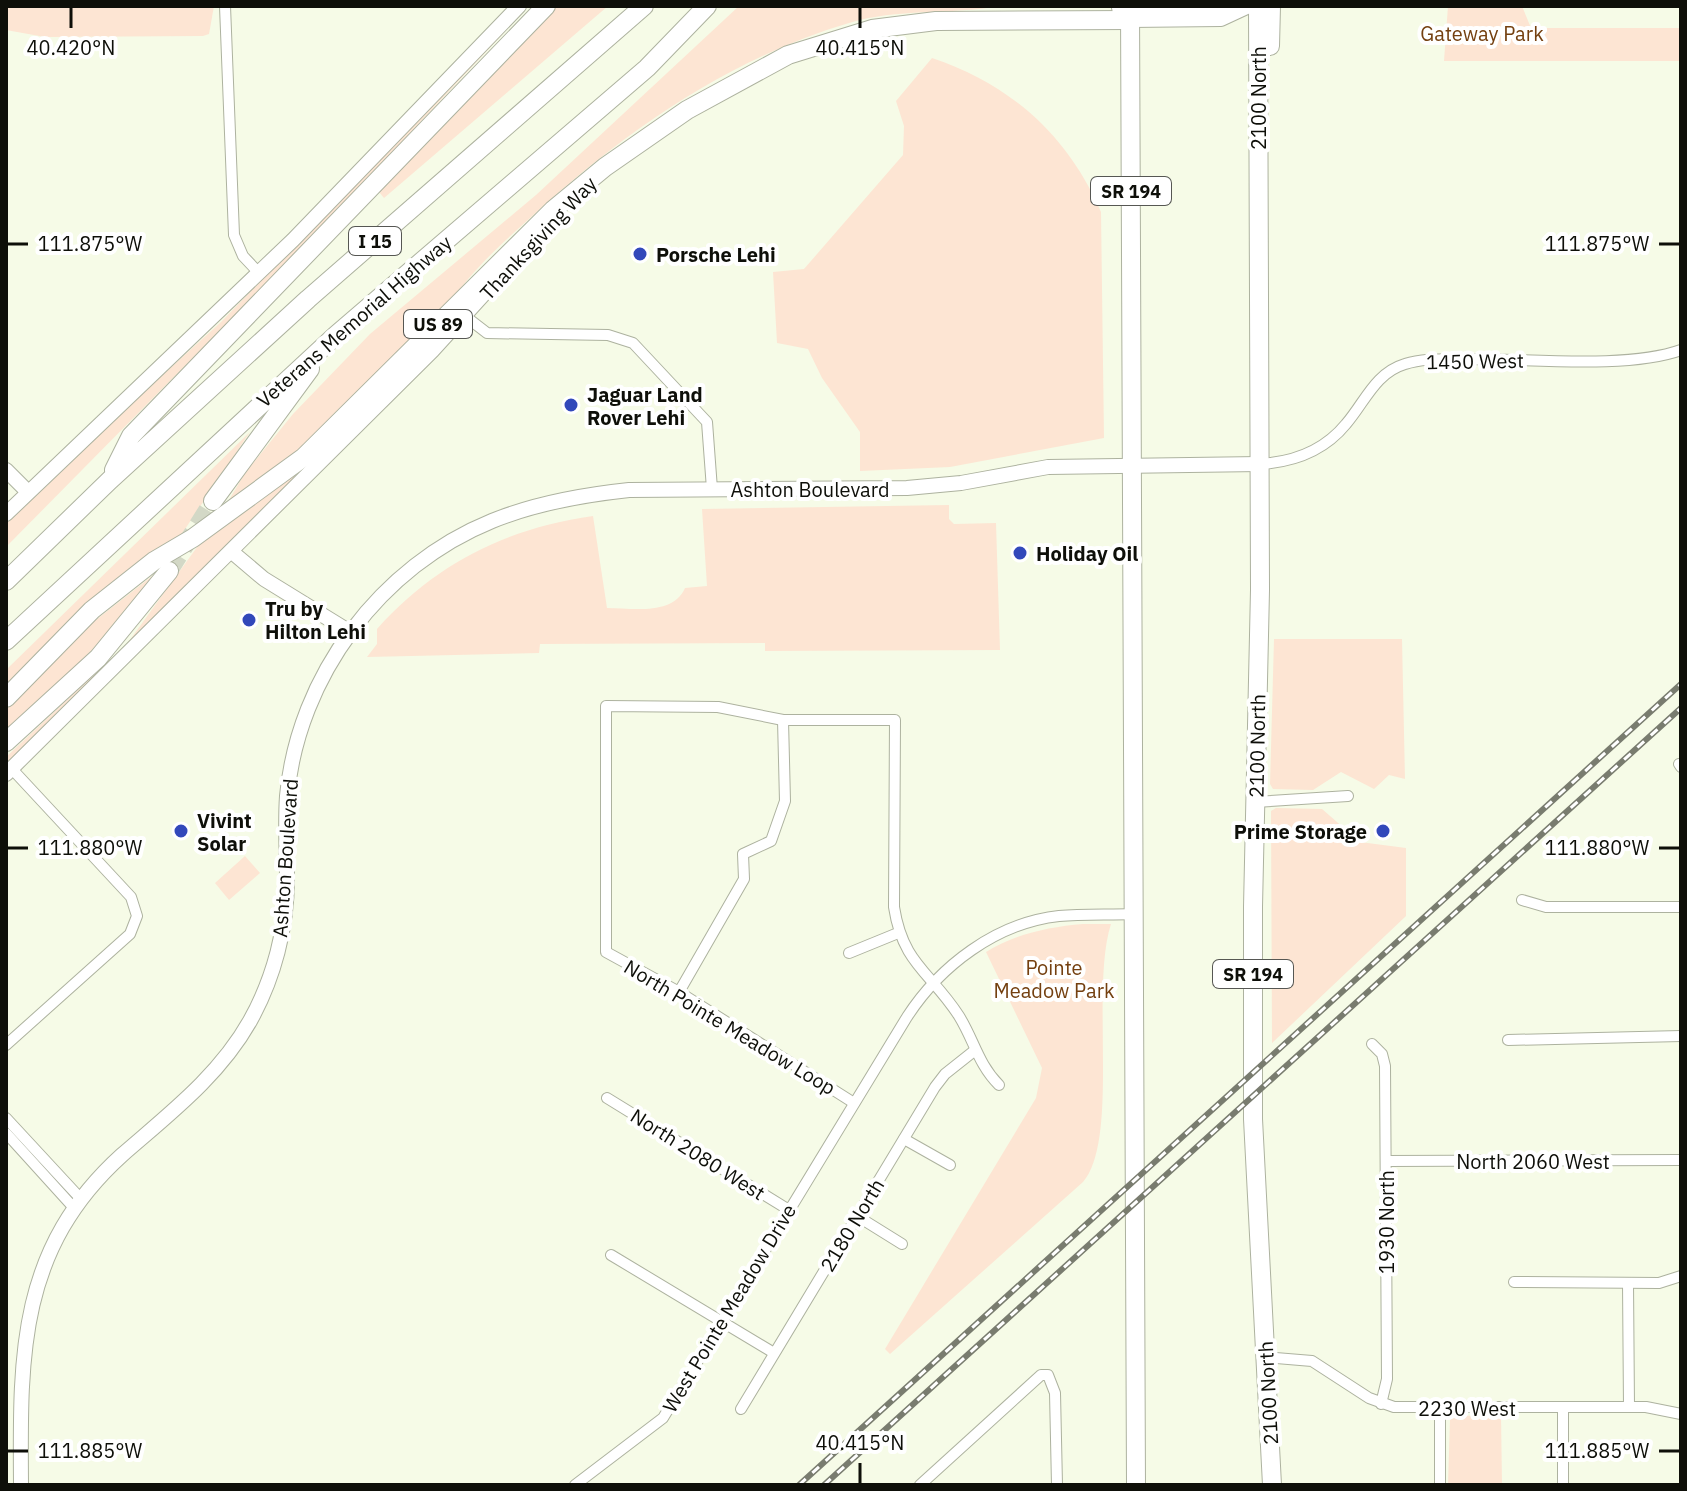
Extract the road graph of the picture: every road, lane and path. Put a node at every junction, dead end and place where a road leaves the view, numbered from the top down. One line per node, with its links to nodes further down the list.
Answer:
1 (225, 6): 13 (street)
2 (519, 6): 13 (street)
3 (546, 6): 20 (highway)
4 (644, 6): 20 (highway, I 15)
5 (707, 6): 15 (highway, Veterans Memorial Highway / I 15)
6 (1220, 6): 10 (highway, Thanksgiving Way)
7 (1249, 6): 10 (street)
8 (1258, 6): 12 (highway, 2100 North / SR 194)
9 (1271, 6): 12 (highway)
10 (1130, 11): 11 (highway, Thanksgiving Way / US 89); 18 (highway, SR 194)
11 (605, 167): 14 (street, Thanksgiving Way); 30 (highway, US 89)
12 (1259, 229): 17 (highway, 2100 North / SR 194)
13 (259, 273): 22 (street)
14 (465, 316): 21 (street); 25 (street, Thanksgiving Way)
15 (336, 335): 23 (highway); 29 (highway, Veterans Memorial Highway / I 15)
16 (1681, 350): 17 (street, 1450 West)
17 (1260, 464): 18 (street, Ashton Boulevard); 35 (highway, 2100 North / SR 194)
18 (1132, 465): 21 (street, Ashton Boulevard); 38 (highway, SR 194)
19 (6, 470): 22 (street)
20 (110, 480): 27 (highway, I 15)
21 (712, 489): 28 (street, Ashton Boulevard)
22 (28, 492): 24 (street)
23 (213, 501)
24 (6, 514)
25 (232, 552): 28 (street); 33 (street, Thanksgiving Way)
26 (169, 571): 32 (highway)
27 (6, 581)
28 (350, 632): 57 (street, Ashton Boulevard)
29 (6, 641)
30 (6, 698)
31 (783, 720): 39 (street); 42 (street); 42 (street, North Pointe Meadow Loop)
32 (6, 742)
33 (9, 772): 46 (street)
34 (1348, 796): 35 (street)
35 (1255, 802): 67 (highway, 2100 North / SR 194)
36 (1522, 900): 37 (street)
37 (1681, 907)
38 (1134, 914): 41 (street, West Pointe Meadow Drive); 78 (highway, SR 194)
39 (898, 933): 40 (street); 41 (street)
40 (849, 953)
41 (932, 984): 47 (street); 50 (street, West Pointe Meadow Drive)
42 (679, 992): 50 (street, North Pointe Meadow Loop)
43 (1681, 1036): 44 (street)
44 (1508, 1040)
45 (1372, 1044): 55 (street, 1930 North)
46 (6, 1045)
47 (974, 1051): 48 (street); 53 (street, 2180 North)
48 (999, 1085)
49 (607, 1098): 58 (street, North 2080 West)
50 (854, 1103): 58 (street, West Pointe Meadow Drive)
51 (6, 1118): 57 (street)
52 (6, 1133): 57 (street)
53 (904, 1139): 56 (street); 59 (street, 2180 North)
54 (1681, 1160): 55 (street, North 2060 West)
55 (1386, 1161): 68 (street, 1930 North)
56 (950, 1165)
57 (77, 1204): 74 (street, Ashton Boulevard)
58 (789, 1210): 65 (street, West Pointe Meadow Drive)
59 (857, 1216): 60 (street); 66 (street, 2180 North)
60 (902, 1244)
61 (611, 1255): 65 (street)
62 (1681, 1276): 64 (street)
63 (1514, 1282): 64 (street)
64 (1628, 1283): 69 (street)
65 (721, 1322): 66 (street); 75 (street, West Pointe Meadow Drive)
66 (774, 1353): 72 (street, 2180 North)
67 (1265, 1357): 68 (street, 2230 West); 79 (highway, 2100 North / SR 194)
68 (1381, 1404): 70 (street, 2230 West)
69 (1629, 1407): 71 (street, 2230 West); 73 (street, 2230 West)
70 (1440, 1408): 71 (street, 2230 West); 80 (street)
71 (1563, 1408): 81 (street)
72 (741, 1409)
73 (1681, 1414)
74 (21, 1485)
75 (575, 1485)
76 (920, 1485): 77 (street)
77 (1057, 1485)
78 (1136, 1485)
79 (1272, 1485)
80 (1440, 1485)
81 (1563, 1485)

